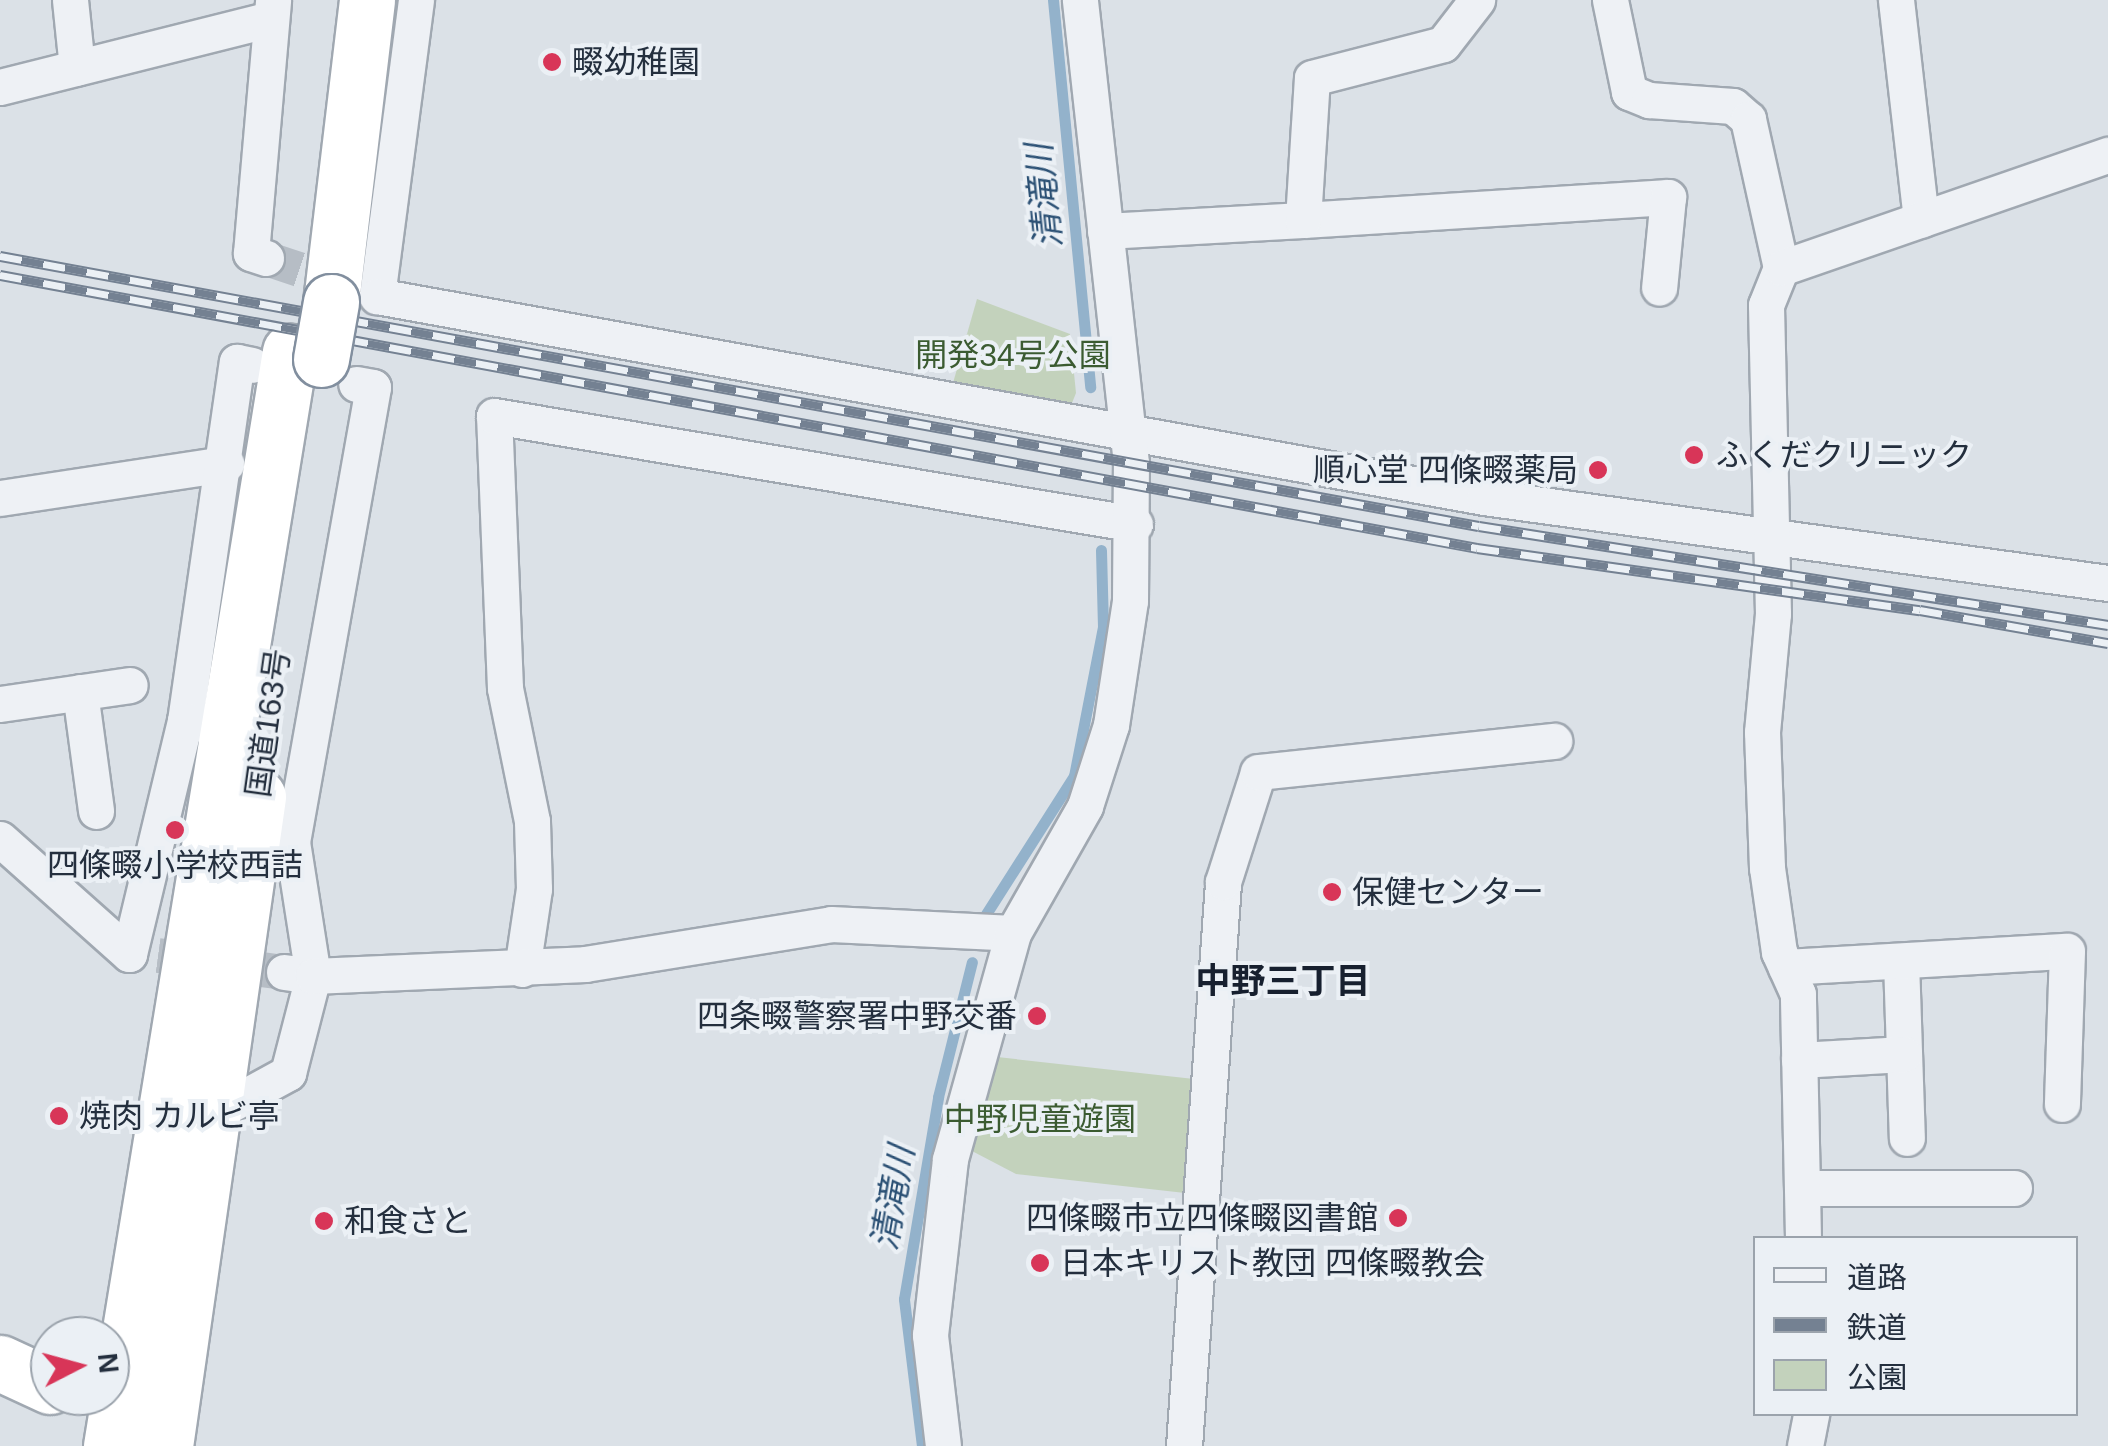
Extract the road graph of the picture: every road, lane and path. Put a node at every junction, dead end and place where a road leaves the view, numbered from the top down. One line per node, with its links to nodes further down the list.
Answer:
1 (70, 0): 10 (street)
2 (335, 0): 18 (highway, 国道163号)
3 (367, 0): 18 (highway, 国道163号)
4 (416, 0): 18 (street)
5 (1080, 0): 15 (street)
6 (1477, 0): 13 (street)
7 (1610, 0): 16 (street)
8 (1896, 0): 14 (street)
9 (271, 9): 10 (street); 18 (street)
10 (77, 68): 11 (street)
11 (0, 87)
12 (2108, 156): 14 (street)
13 (1302, 220): 15 (street); 17 (street)
14 (1922, 220): 16 (street)
15 (1105, 231): 20 (street)
16 (1781, 268): 24 (street)
17 (1659, 288)
18 (328, 289): 19 (highway, 国道163号); 20 (street)
19 (305, 365): 21 (street); 29 (highway, 国道163号); 37 (street); 41 (highway, 国道163号)
20 (1126, 433): 23 (street); 24 (street)
21 (226, 464): 22 (street); 29 (street)
22 (0, 498)
23 (1135, 524): 33 (street); 35 (street)
24 (1771, 534): 25 (street); 36 (street)
25 (2108, 583)
26 (130, 685): 27 (street)
27 (80, 692): 28 (street); 31 (street)
28 (0, 704)
29 (209, 725): 32 (street); 49 (highway, 国道163号)
30 (1554, 741): 52 (street)
31 (96, 812)
32 (0, 838)
33 (1013, 933): 35 (street); 51 (street)
34 (1901, 961): 36 (street); 38 (street); 40 (street)
35 (522, 968): 37 (street)
36 (1786, 968): 39 (street)
37 (298, 974): 41 (street)
38 (1904, 1054): 39 (street); 42 (street)
39 (1799, 1060): 43 (street)
40 (2062, 1104)
41 (212, 1115): 50 (highway, 国道163号)
42 (1907, 1138)
43 (1802, 1188): 44 (street); 45 (street)
44 (2014, 1188)
45 (1802, 1236)
46 (0, 1364): 47 (highway)
47 (30, 1377)
48 (1811, 1416): 53 (street)
49 (100, 1419): 50 (highway)
50 (166, 1442)
51 (943, 1446)
52 (1184, 1446)
53 (1805, 1446)

